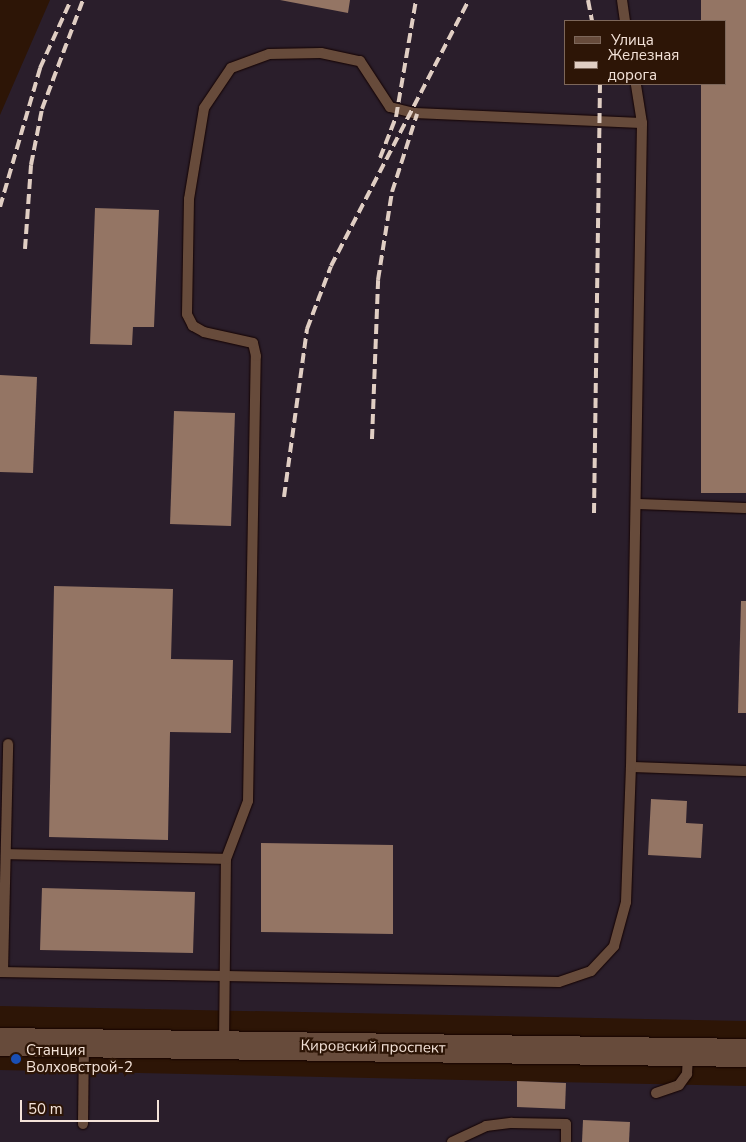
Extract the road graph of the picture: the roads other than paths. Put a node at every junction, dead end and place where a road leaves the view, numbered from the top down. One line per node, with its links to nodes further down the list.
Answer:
1 (622, 0): 2 (lane)
2 (625, 20)
3 (636, 85): 4 (lane)
4 (642, 123): 5 (lane); 11 (lane)
5 (637, 504): 6 (lane); 8 (lane)
6 (746, 508)
7 (8, 744): 10 (lane)
8 (631, 767): 9 (lane); 13 (lane)
9 (746, 771)
10 (6, 854): 11 (lane); 12 (lane)
11 (226, 859): 13 (lane)
12 (1, 972): 13 (lane)
13 (225, 977): 16 (lane)
14 (0, 1042): 15 (main road, Кировский проспект)
15 (84, 1043): 16 (main road, Кировский проспект); 20 (lane)
16 (224, 1045): 17 (main road, Кировский проспект)
17 (688, 1052): 18 (main road, Кировский проспект); 19 (lane)
18 (746, 1053)
19 (656, 1093)
20 (84, 1124)
21 (452, 1142): 22 (lane)
22 (566, 1142)

